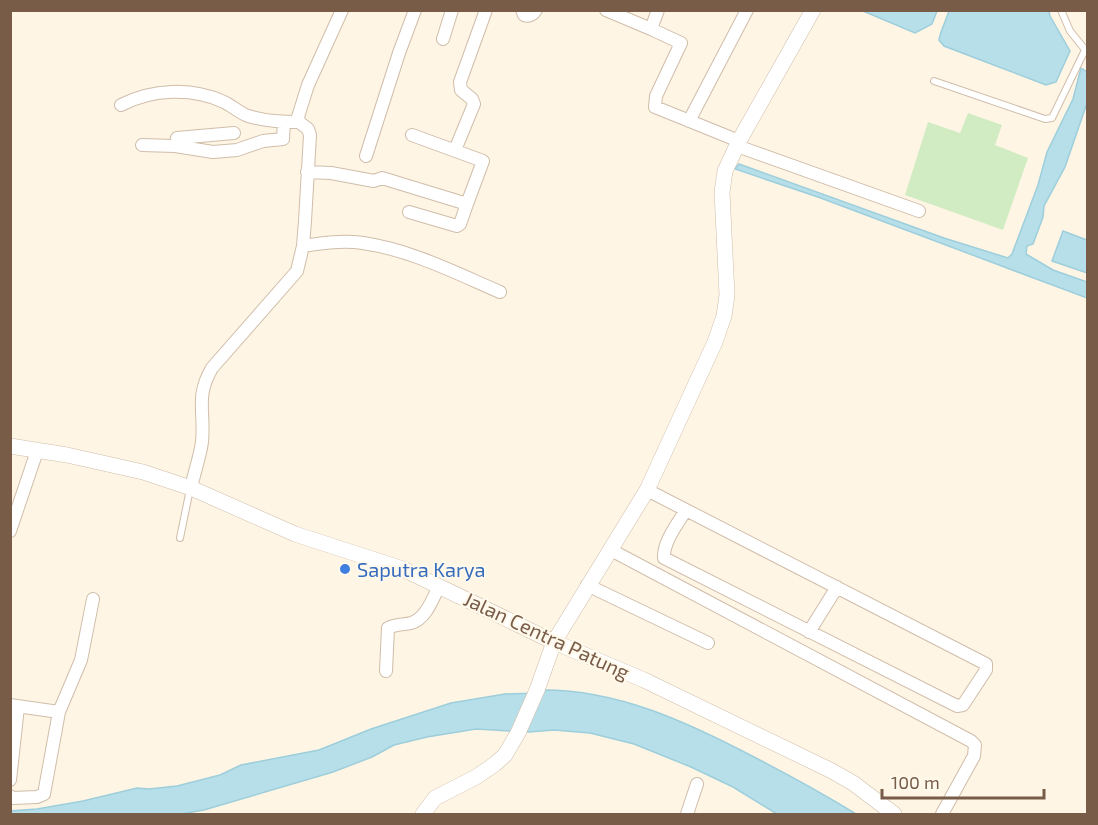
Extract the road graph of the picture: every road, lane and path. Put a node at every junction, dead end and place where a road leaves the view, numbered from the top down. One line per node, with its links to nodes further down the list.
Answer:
1 (342, 10): 19 (street)
2 (416, 10): 26 (street)
3 (452, 10): 13 (street)
4 (486, 10): 25 (street)
5 (522, 10): 6 (street)
6 (536, 10)
7 (606, 10): 12 (street)
8 (658, 10): 12 (street)
9 (747, 10): 17 (street)
10 (813, 10): 23 (street)
11 (1061, 10): 14 (lane)
12 (651, 29): 17 (street)
13 (443, 39)
14 (1086, 51): 15 (lane)
15 (934, 81)
16 (121, 105): 18 (street)
17 (689, 121): 23 (street)
18 (284, 122): 19 (street); 24 (street)
19 (299, 122): 27 (street)
20 (234, 133): 22 (street)
21 (412, 135): 25 (street)
22 (177, 138)
23 (738, 144): 29 (street); 36 (street)
24 (142, 145)
25 (455, 150): 28 (street)
26 (366, 156)
27 (307, 172): 28 (street); 31 (street)
28 (467, 204): 30 (street)
29 (919, 211)
30 (409, 212)
31 (303, 246): 32 (street); 35 (street)
32 (500, 292)
33 (10, 446): 34 (street, Jalan Centra Patung)
34 (37, 451): 35 (street, Jalan Centra Patung); 38 (street)
35 (190, 488): 39 (lane); 42 (street, Jalan Centra Patung)
36 (647, 490): 37 (street); 40 (street)
37 (686, 510): 43 (street); 45 (street)
38 (10, 531)
39 (180, 538)
40 (610, 550): 41 (street); 57 (street)
41 (587, 585): 46 (street); 47 (street)
42 (439, 586): 46 (street, Jalan Centra Patung); 48 (street)
43 (837, 587): 45 (street); 45 (street)
44 (93, 599): 50 (street)
45 (809, 632)
46 (554, 642): 54 (street); 56 (street, Jalan Centra Patung)
47 (708, 643)
48 (386, 671)
49 (14, 706): 50 (street); 51 (street)
50 (59, 712): 53 (street)
51 (10, 780)
52 (697, 784): 55 (street)
53 (10, 796)
54 (423, 814)
55 (687, 814)
56 (894, 814)
57 (942, 814)

